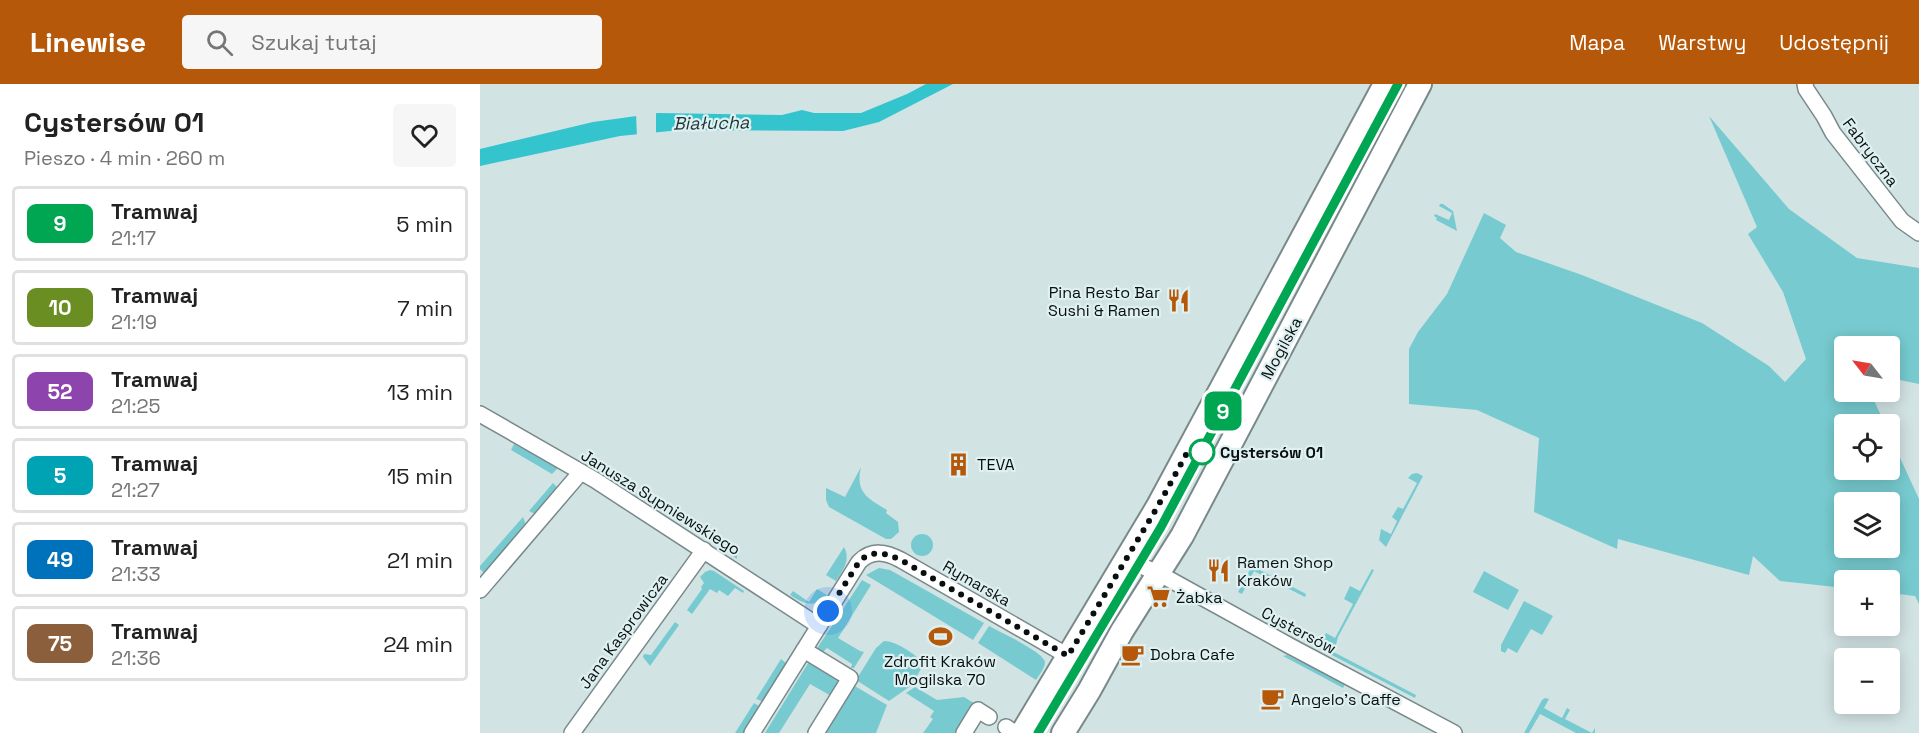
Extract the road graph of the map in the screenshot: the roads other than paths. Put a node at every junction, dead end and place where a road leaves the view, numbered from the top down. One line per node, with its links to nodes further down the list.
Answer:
1 (1385, 84): 8 (main road, Mogilska)
2 (1420, 84): 9 (main road, Mogilska)
3 (1805, 84): 4 (street, Fabryczna)
4 (1919, 233)
5 (480, 414): 6 (street, Janusza Supniewskiego)
6 (581, 472): 7 (street, Janusza Supniewskiego); 10 (street)
7 (704, 550): 11 (street, Janusza Supniewskiego); 16 (street, Jana Kasprowicza)
8 (1126, 558): 9 (street, Cystersów); 13 (main road, Mogilska)
9 (1158, 573): 20 (main road, Mogilska); 21 (street, Cystersów)
10 (480, 590)
11 (819, 626): 12 (street); 13 (street, Rymarska)
12 (804, 650): 17 (street); 18 (street)
13 (1068, 656): 15 (main road, Mogilska)
14 (988, 717): 19 (street)
15 (1014, 731)
16 (572, 733)
17 (752, 733)
18 (816, 733)
19 (964, 733)
20 (1063, 733)
21 (1454, 733)

